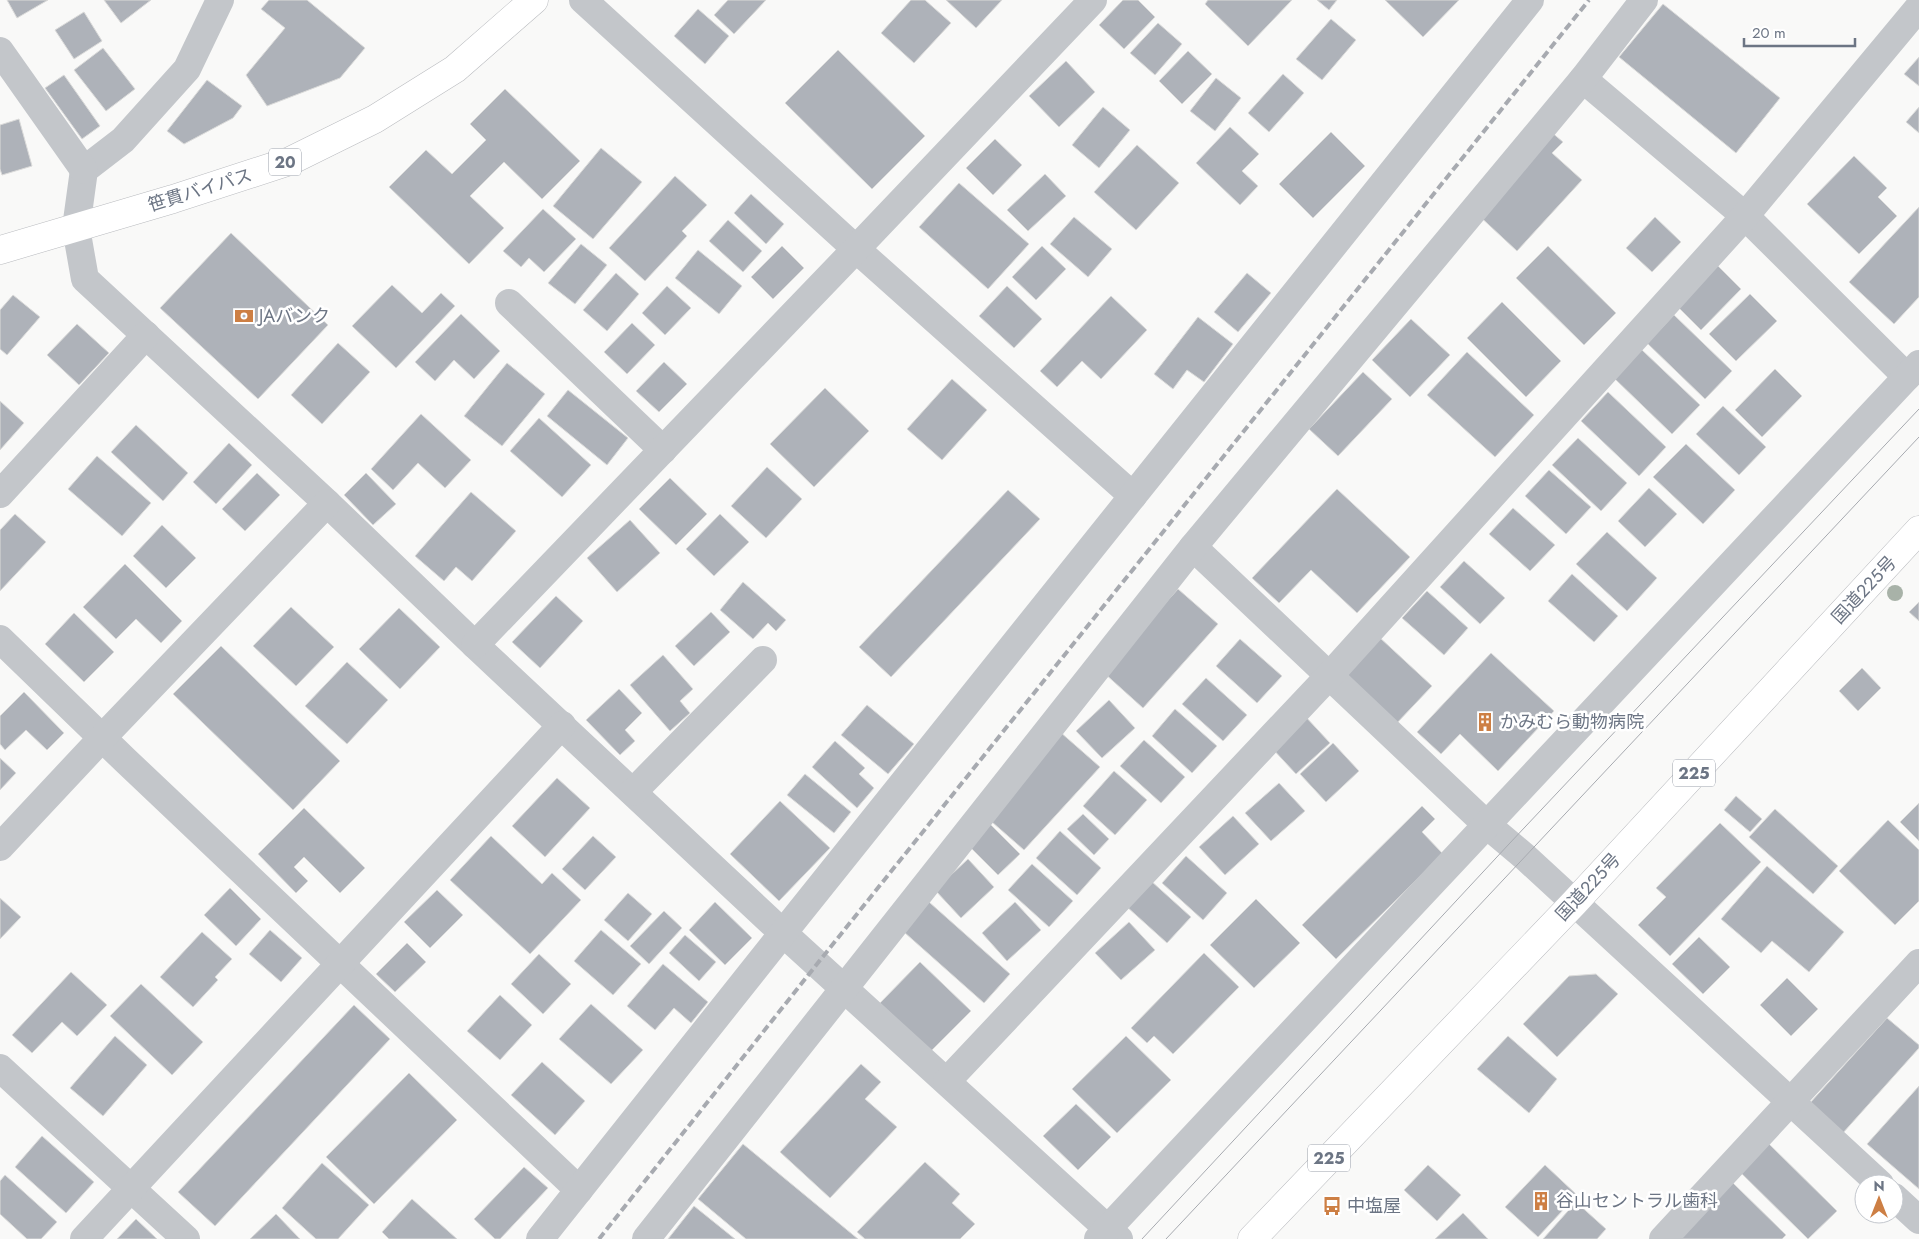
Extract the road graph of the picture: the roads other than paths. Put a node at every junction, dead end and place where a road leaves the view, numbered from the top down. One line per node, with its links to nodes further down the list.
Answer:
1 (220, 0): 10 (street)
2 (534, 0): 12 (main road, 笹貫バイパス / 20)
3 (583, 0): 13 (street)
4 (1093, 0): 13 (street)
5 (1644, 0): 9 (street)
6 (1523, 2): 20 (street)
7 (1919, 7): 11 (street)
8 (0, 51): 10 (street)
9 (1583, 78): 11 (street); 23 (street)
10 (84, 170): 12 (street)
11 (1745, 216): 17 (street); 27 (street)
12 (76, 228): 14 (main road, 笹貫バイパス / 20); 16 (street)
13 (856, 249): 18 (street); 20 (street)
14 (0, 250)
15 (508, 303): 18 (street)
16 (146, 335): 19 (street); 21 (street)
17 (1913, 370): 31 (street)
18 (663, 450): 25 (street)
19 (0, 494)
20 (1133, 496): 34 (street)
21 (327, 503): 25 (street); 29 (street)
22 (1919, 530): 33 (main road, 国道225号 / 225)
23 (1193, 547): 27 (street); 37 (street)
24 (0, 639): 29 (street)
25 (475, 645): 28 (street)
26 (763, 660): 30 (street)
27 (1330, 675): 31 (street); 39 (street)
28 (562, 725): 30 (street); 36 (street)
29 (102, 738): 32 (street); 36 (street)
30 (633, 792): 34 (street)
31 (1487, 825): 33 (street); 46 (street)
32 (0, 847)
33 (1574, 903): 40 (street); 51 (main road, 国道225号 / 225)
34 (783, 933): 37 (street); 43 (street)
35 (1919, 963): 40 (street)
36 (340, 964): 42 (street); 43 (street)
37 (844, 988): 39 (street); 50 (street)
38 (0, 1068): 42 (street)
39 (947, 1081): 46 (street)
40 (1791, 1103): 41 (street); 52 (street)
41 (1869, 1174)
42 (130, 1188): 47 (street); 48 (street)
43 (578, 1190): 49 (street)
44 (1904, 1206): 45 (street)
45 (1919, 1220)
46 (1108, 1236)
47 (84, 1239)
48 (186, 1239)
49 (540, 1239)
50 (646, 1239)
51 (1252, 1239)
52 (1663, 1239)

